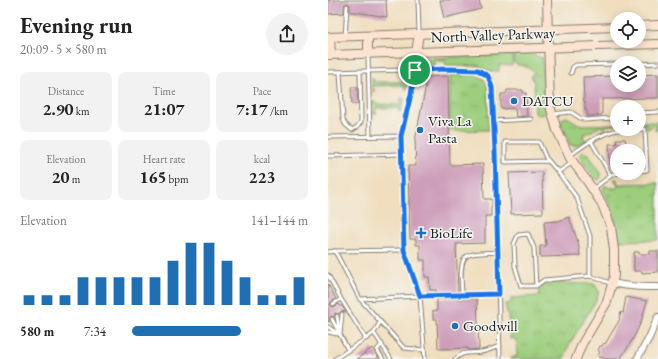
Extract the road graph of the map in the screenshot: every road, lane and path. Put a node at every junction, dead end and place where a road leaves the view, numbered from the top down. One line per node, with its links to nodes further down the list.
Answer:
1 (418, 0): 8 (lane)
2 (547, 0): 7 (main road)
3 (347, 6): 11 (lane)
4 (646, 26): 5 (main road)
5 (658, 26)
6 (610, 27): 7 (main road, North Valley Parkway)
7 (548, 30): 8 (main road, North Valley Parkway); 13 (main road)
8 (418, 34): 9 (main road, North Valley Parkway); 14 (main road)
9 (368, 36): 11 (main road, North Valley Parkway); 15 (main road)
10 (329, 37): 11 (main road, North Valley Parkway); 16 (main road)
11 (345, 37)
12 (658, 44): 13 (main road, North Valley Parkway)
13 (548, 47): 14 (main road, North Valley Parkway); 28 (main road)
14 (416, 52): 15 (main road, North Valley Parkway); 20 (lane)
15 (368, 53): 16 (main road, North Valley Parkway); 21 (lane)
16 (329, 55)
17 (658, 63): 19 (lane)
18 (610, 64): 25 (lane)
19 (646, 64)
20 (415, 70): 21 (lane); 31 (lane); 36 (lane)
21 (368, 71): 24 (lane); 35 (lane)
22 (328, 72): 23 (lane)
23 (340, 72): 24 (lane); 32 (lane)
24 (360, 72): 32 (lane)
25 (571, 73)
26 (658, 112): 27 (lane)
27 (646, 113)
28 (552, 114): 29 (lane); 42 (main road)
29 (610, 118)
30 (531, 119): 31 (lane)
31 (494, 121): 52 (lane)
32 (352, 130): 34 (lane)
33 (610, 132): 38 (lane)
34 (353, 136): 35 (lane); 37 (lane)
35 (370, 136): 36 (lane)
36 (401, 136): 40 (lane)
37 (328, 137)
38 (591, 141): 42 (lane); 46 (lane)
39 (646, 150): 44 (lane)
40 (402, 154): 41 (lane); 49 (lane)
41 (328, 156)
42 (571, 159): 45 (lane); 48 (main road)
43 (549, 161): 43 (lane); 45 (lane)
44 (646, 170)
45 (558, 172): 54 (lane)
46 (610, 174)
47 (610, 177): 48 (lane)
48 (592, 189): 55 (main road)
49 (404, 250): 50 (lane); 60 (lane)
50 (335, 251): 51 (lane); 62 (lane)
51 (328, 252)
52 (498, 252): 58 (lane); 59 (lane)
53 (328, 275): 61 (lane)
54 (590, 276): 55 (lane); 56 (lane)
55 (612, 283): 57 (street); 85 (main road)
56 (536, 286): 56 (lane)
57 (658, 287)
58 (499, 294): 59 (lane); 75 (lane)
59 (462, 295): 60 (lane)
60 (420, 296): 62 (lane); 77 (lane)
61 (341, 299): 63 (lane); 73 (lane)
62 (360, 299): 68 (lane)
63 (339, 307)
64 (342, 314): 72 (lane)
65 (337, 316): 72 (lane)
66 (658, 317): 78 (street)
67 (332, 319): 72 (lane)
68 (380, 322): 71 (lane); 77 (lane)
69 (328, 327): 72 (lane)
70 (328, 332): 72 (lane)
71 (374, 333): 73 (lane); 74 (lane)
72 (340, 335): 76 (lane)
73 (366, 339): 76 (lane)
74 (382, 344): 80 (lane); 81 (lane)
75 (500, 346): 83 (lane); 84 (lane)
76 (348, 350): 79 (lane)
77 (424, 350): 82 (lane)
78 (639, 358)
79 (336, 359)
80 (383, 359)
81 (391, 359)
82 (425, 359)
83 (454, 359)
84 (500, 359)
85 (576, 359)

